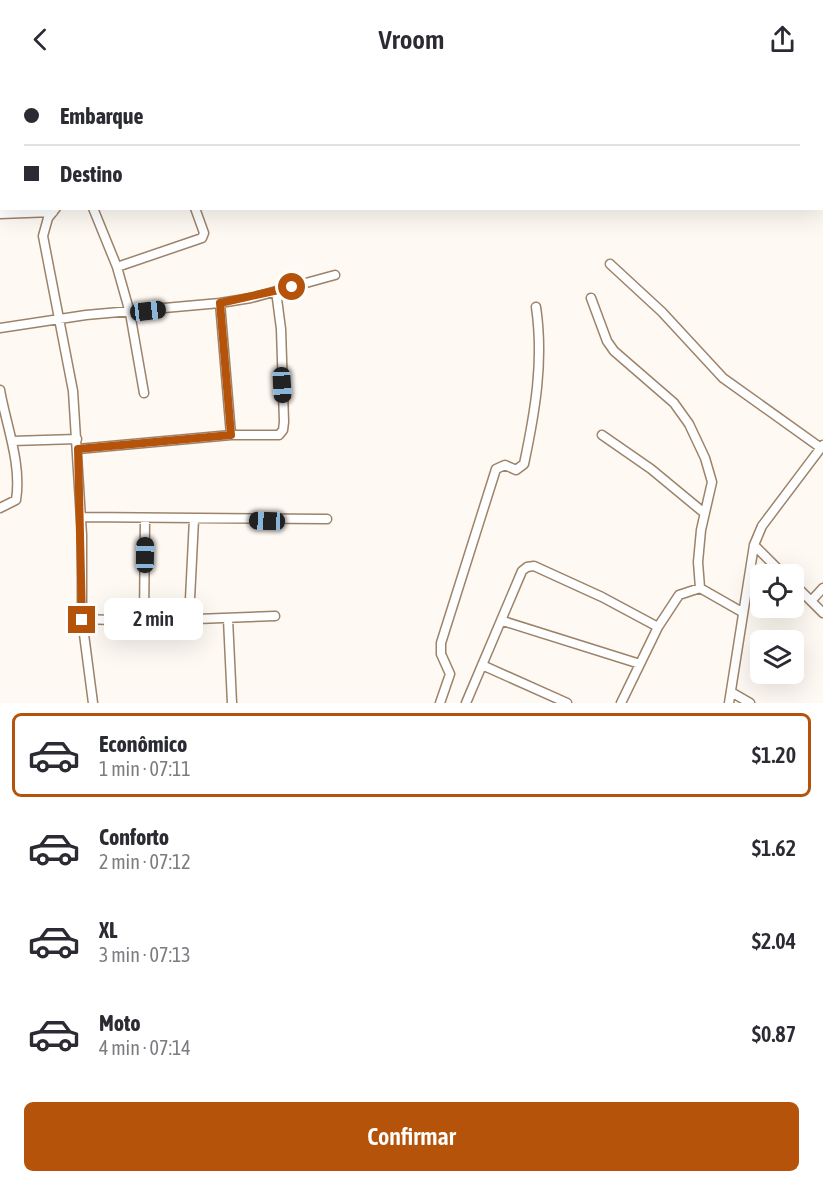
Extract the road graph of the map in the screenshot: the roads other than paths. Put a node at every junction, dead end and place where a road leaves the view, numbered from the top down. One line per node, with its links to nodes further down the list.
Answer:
1 (55, 210): 4 (street); 14 (street)
2 (94, 210): 7 (street)
3 (196, 210): 7 (street)
4 (20, 211): 5 (street)
5 (0, 214)
6 (610, 264): 22 (street)
7 (117, 267): 13 (street)
8 (335, 275): 9 (street)
9 (276, 291): 11 (street); 18 (street)
10 (591, 298): 24 (street)
11 (220, 303): 13 (street); 18 (street)
12 (536, 307): 49 (street)
13 (130, 313): 14 (street); 17 (street)
14 (60, 321): 15 (street); 21 (street)
15 (0, 328)
16 (0, 390): 20 (street)
17 (144, 393)
18 (231, 435): 21 (street)
19 (602, 435): 24 (street)
20 (12, 441): 21 (street); 23 (street)
21 (77, 444): 25 (street)
22 (822, 446): 29 (street)
23 (0, 508)
24 (703, 512): 31 (street)
25 (81, 517): 26 (street); 40 (street)
26 (145, 519): 27 (street); 41 (street)
27 (194, 519): 28 (street); 38 (street)
28 (327, 519)
29 (754, 545): 30 (street); 35 (street)
30 (773, 564)
31 (700, 588): 35 (street); 43 (street)
32 (823, 588): 34 (street)
33 (804, 595): 34 (street)
34 (811, 602): 36 (street)
35 (742, 612): 46 (street)
36 (823, 613)
37 (275, 616): 39 (street)
38 (189, 619): 39 (street); 41 (street)
39 (228, 619): 48 (street)
40 (82, 620): 41 (street); 47 (street)
41 (144, 621)
42 (503, 621): 43 (street); 44 (street); 45 (street)
43 (658, 627): 44 (street)
44 (640, 664): 52 (street)
45 (482, 665): 50 (street); 51 (street)
46 (731, 692): 53 (street); 54 (street)
47 (93, 703)
48 (232, 703)
49 (440, 703)
50 (466, 703)
51 (567, 703)
52 (621, 703)
53 (729, 703)
54 (750, 703)

